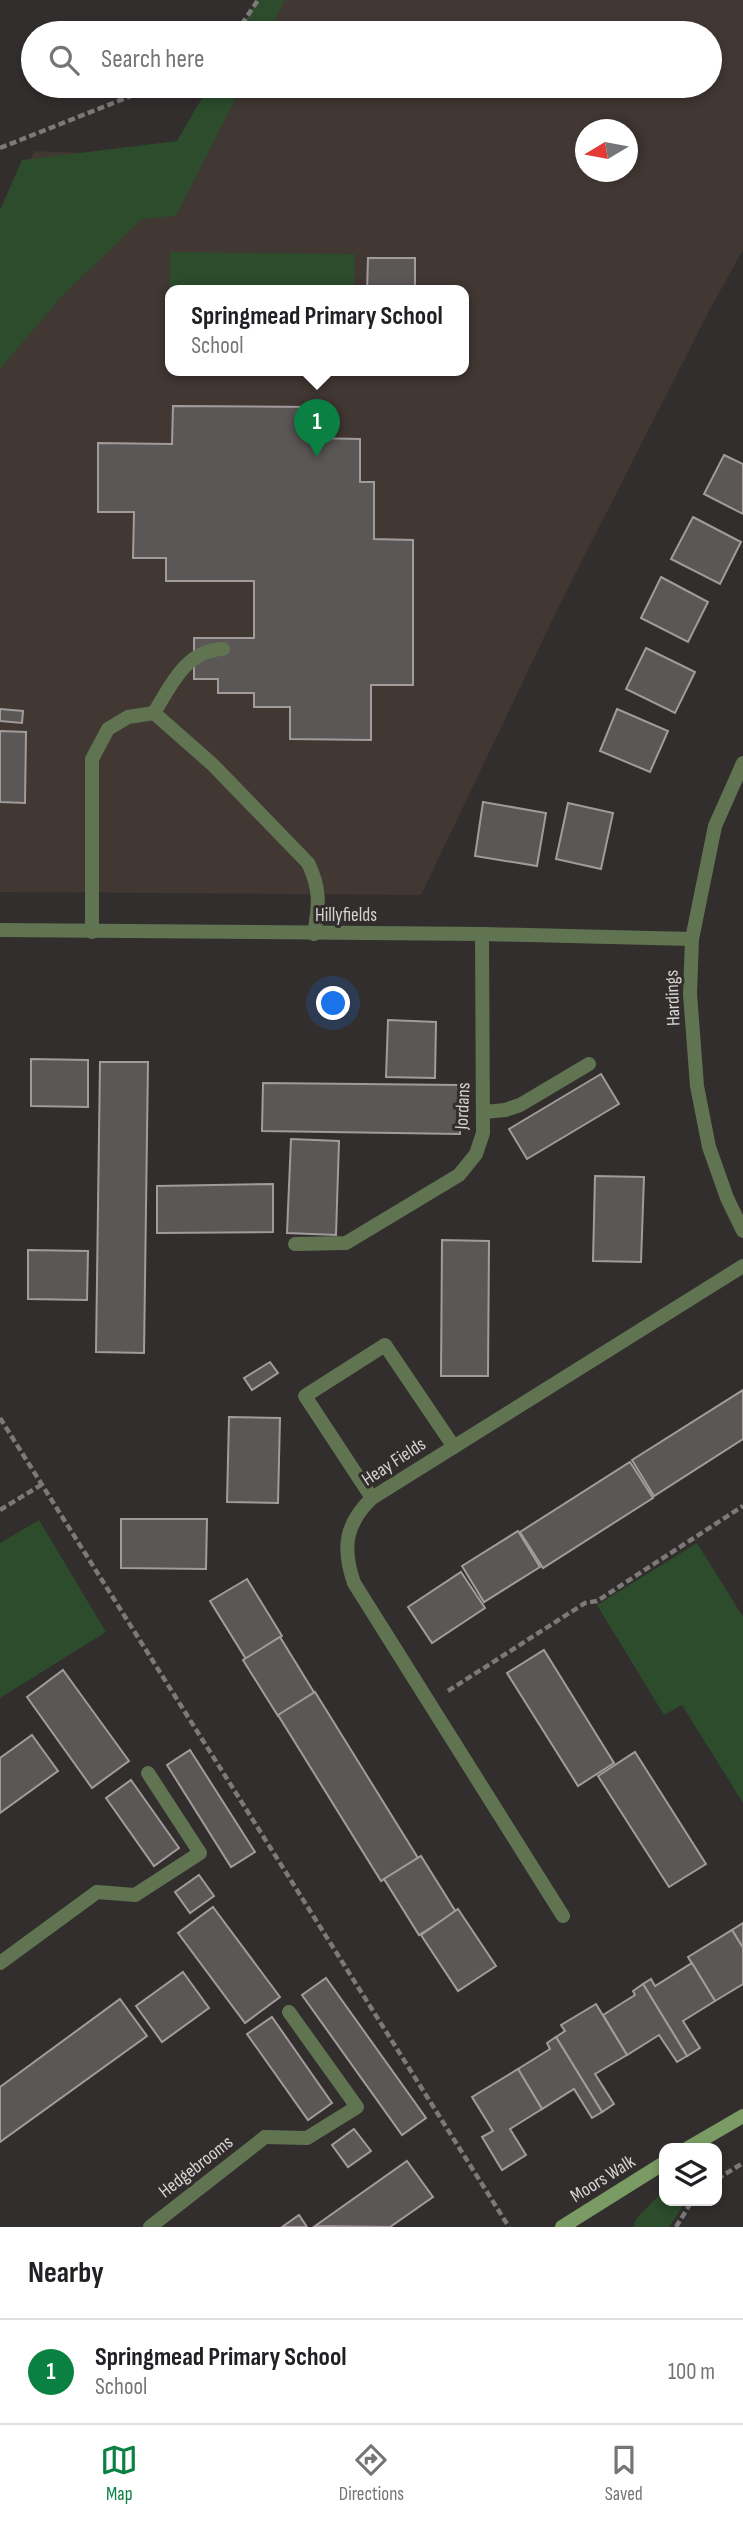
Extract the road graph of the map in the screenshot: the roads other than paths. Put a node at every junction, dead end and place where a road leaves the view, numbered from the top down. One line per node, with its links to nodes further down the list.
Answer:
1 (223, 649): 2 (street)
2 (154, 713): 5 (street); 6 (street)
3 (743, 763): 8 (street, Hardings)
4 (0, 930): 5 (street, Hillyfields)
5 (92, 932): 6 (street, Hillyfields)
6 (314, 934): 7 (street, Hillyfields)
7 (482, 934): 8 (street, Hillyfields); 10 (street, Jordans)
8 (692, 939): 11 (street, Hardings)
9 (589, 1065): 10 (street)
10 (484, 1112): 12 (street, Jordans)
11 (743, 1231)
12 (295, 1244)
13 (743, 1266): 14 (street, Heay Fields)
14 (454, 1447): 15 (street, Heay Fields); 15 (street)
15 (372, 1498): 17 (street, Heay Fields)
16 (148, 1773): 18 (street)
17 (563, 1916)
18 (0, 1963)
19 (289, 2012): 24 (street, Hedgebrooms)
20 (743, 2116): 21 (street)
21 (697, 2143)
22 (659, 2166): 23 (street, Moors Walk)
23 (570, 2225)
24 (150, 2227)

